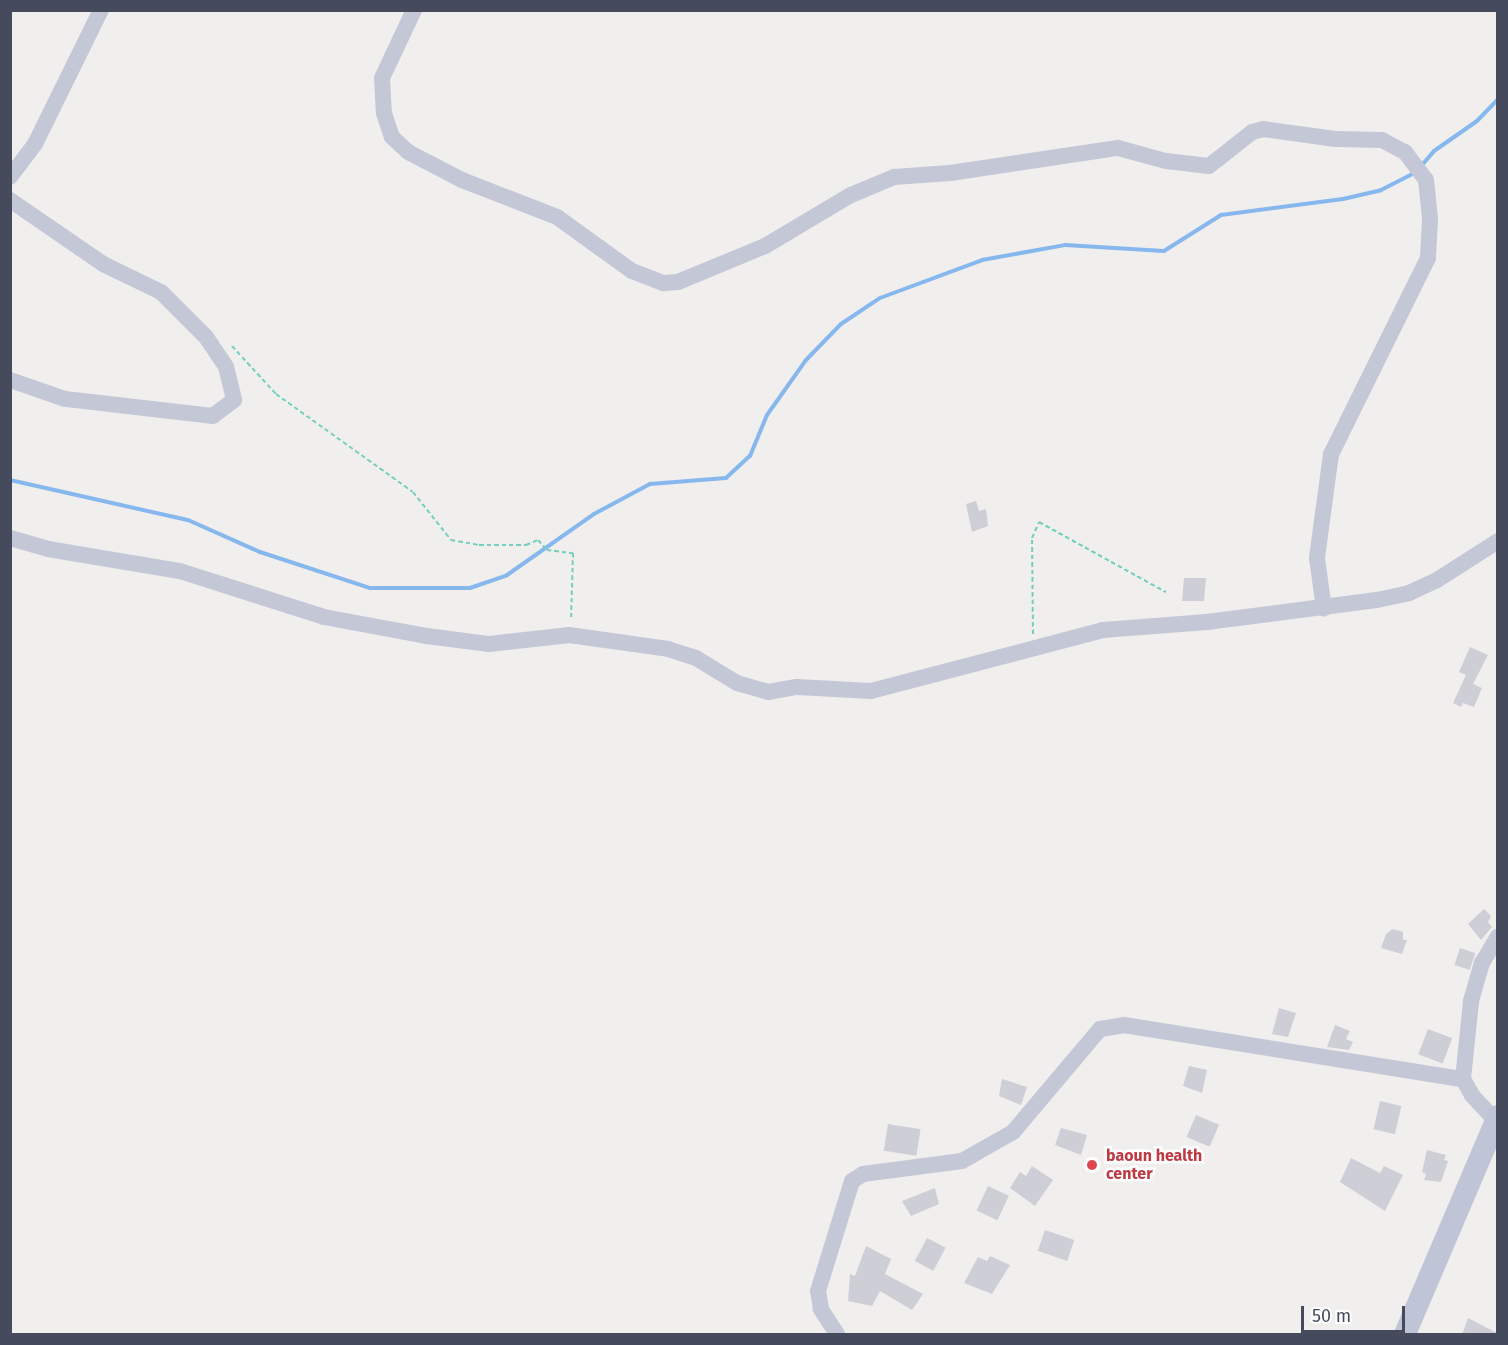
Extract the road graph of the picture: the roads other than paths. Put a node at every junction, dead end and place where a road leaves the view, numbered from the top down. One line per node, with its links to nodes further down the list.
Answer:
1 (101, 10): 3 (street)
2 (414, 10): 8 (street)
3 (10, 177)
4 (10, 200): 5 (street)
5 (10, 380)
6 (10, 538): 8 (street)
7 (1497, 541): 8 (street)
8 (1324, 609)
9 (1497, 936): 10 (street)
10 (1463, 1079): 11 (street); 13 (street)
11 (1496, 1118): 12 (street)
12 (1407, 1334)
13 (837, 1335)

